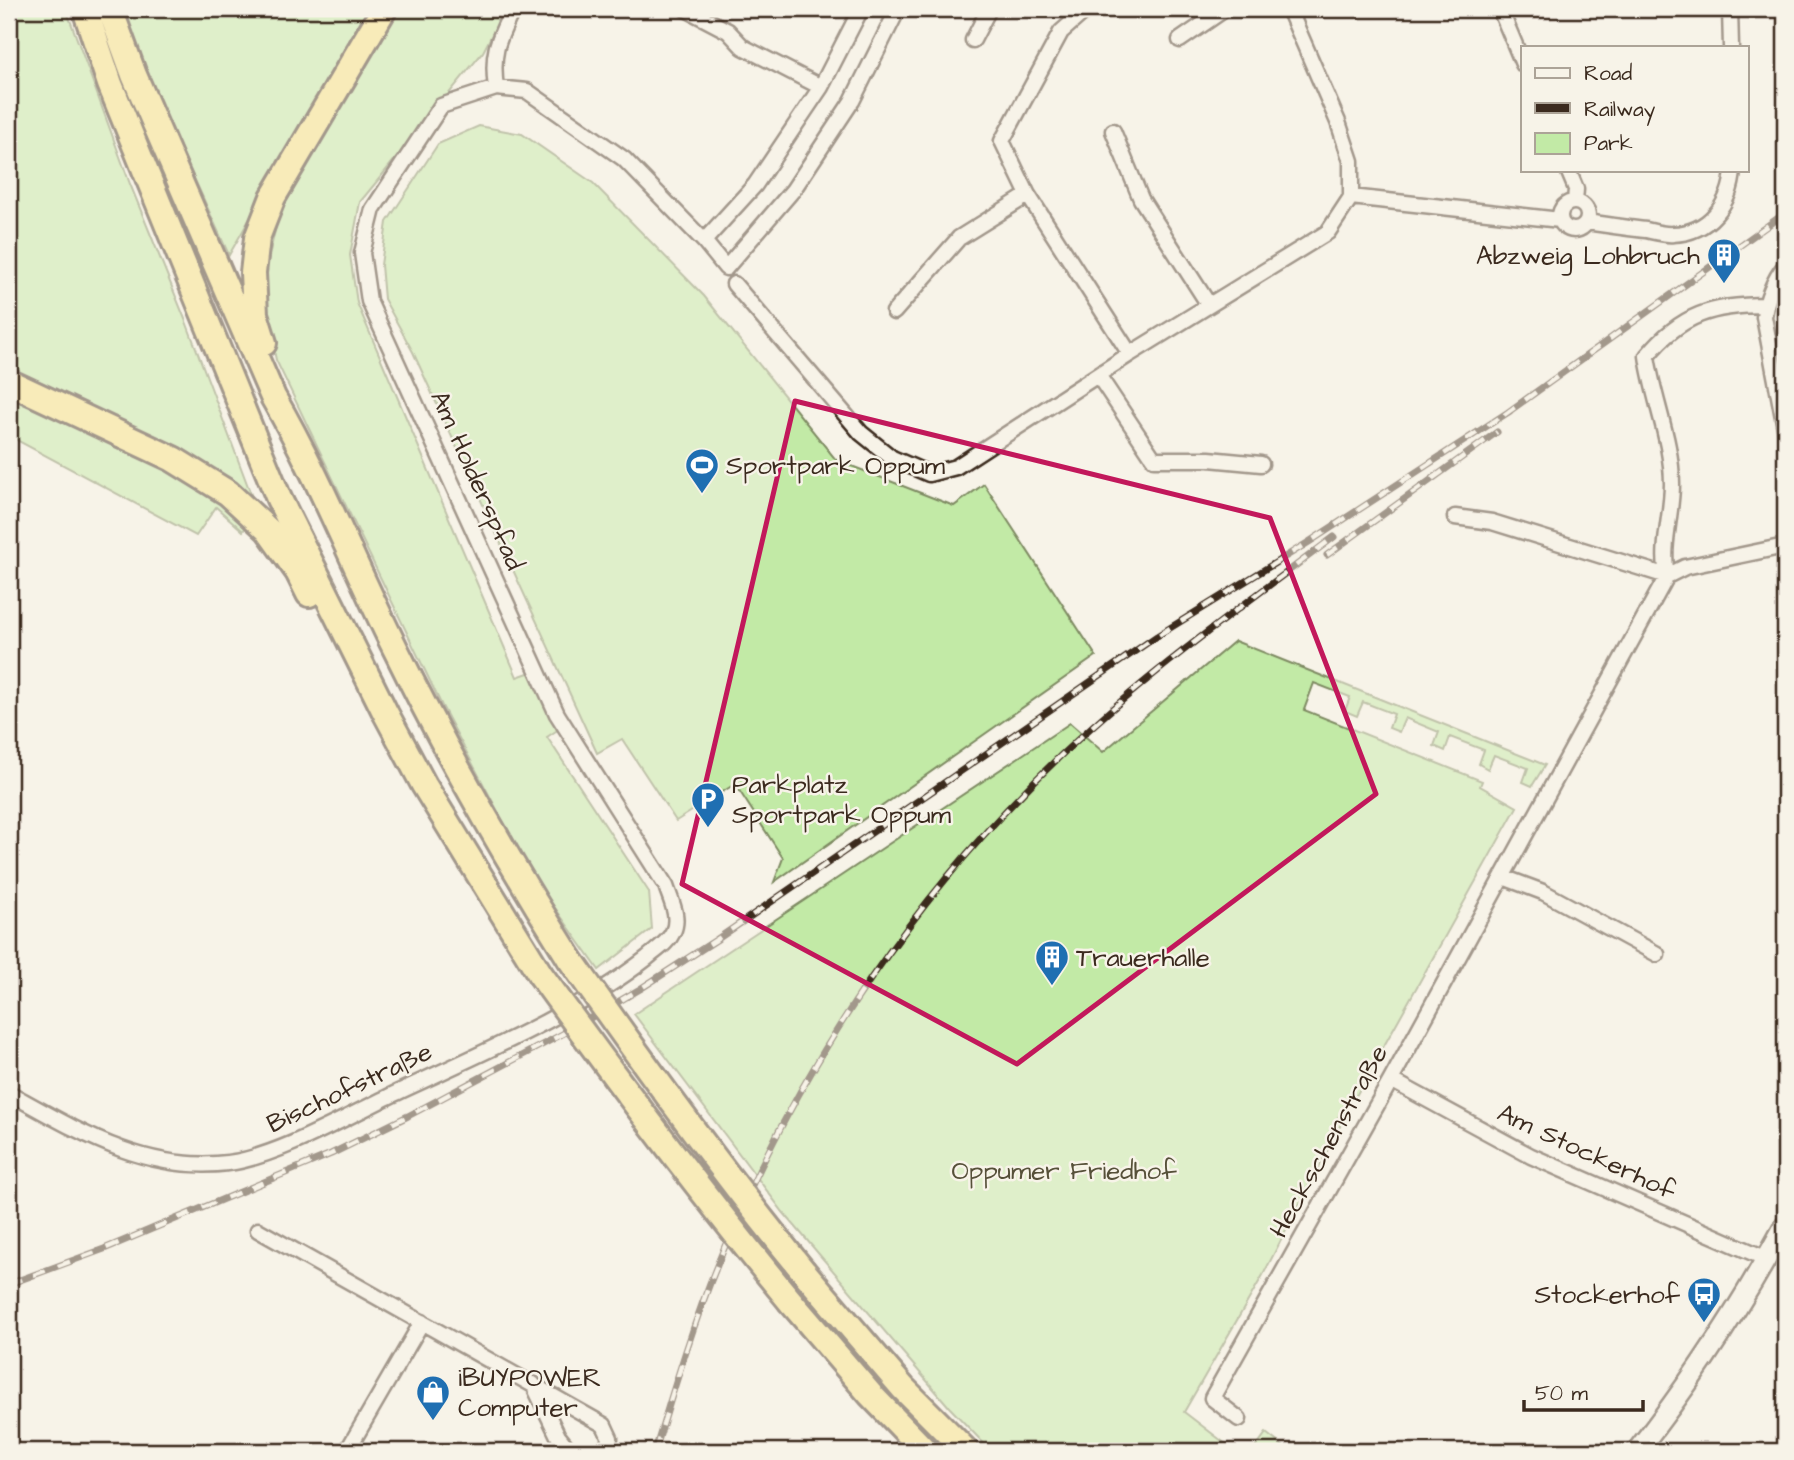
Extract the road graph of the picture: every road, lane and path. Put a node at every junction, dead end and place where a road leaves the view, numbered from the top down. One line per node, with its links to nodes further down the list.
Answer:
1 (85, 9): 43 (highway)
2 (110, 9): 38 (highway)
3 (384, 9): 38 (highway)
4 (513, 9): 19 (street)
5 (686, 9): 18 (street)
6 (861, 9): 18 (street)
7 (898, 9): 28 (street, Am Holderspfad)
8 (989, 9): 14 (street)
9 (1087, 9): 23 (street)
10 (1225, 9): 15 (street)
11 (1289, 9): 24 (street)
12 (1500, 9): 17 (street)
13 (1730, 9): 16 (street)
14 (973, 40)
15 (1180, 40)
16 (1731, 46)
17 (1521, 59)
18 (821, 87): 28 (street)
19 (496, 88): 28 (street, Am Holderspfad); 45 (street, Am Holderspfad)
20 (1113, 131): 31 (street)
21 (1569, 172): 25 (street)
22 (1733, 172): 27 (street)
23 (1028, 195): 33 (street); 34 (street)
24 (1351, 197): 26 (street); 31 (street)
25 (1575, 202): 26 (street); 27 (street)
26 (1560, 220): 27 (street)
27 (1587, 222)
28 (704, 241)
29 (1785, 266): 32 (street)
30 (734, 284): 35 (street)
31 (1209, 305): 34 (street)
32 (1766, 305): 37 (street); 42 (street)
33 (894, 312)
34 (1130, 354): 35 (street)
35 (1098, 375): 39 (street)
36 (9, 382): 43 (highway)
37 (1785, 428)
38 (294, 433): 59 (highway, bridge)
39 (1261, 464)
40 (1455, 517): 42 (street)
41 (1785, 546): 42 (street)
42 (1667, 576): 44 (street, Heckschenstraße)
43 (386, 715): 58 (highway, bridge)
44 (1503, 877): 46 (street); 47 (street, Heckschenstraße)
45 (677, 918): 48 (street, Bischofstraße)
46 (1657, 954)
47 (1391, 1080): 51 (street, Am Stockerhof); 54 (street, Heckschenstraße)
48 (9, 1093)
49 (1785, 1225): 51 (main road)
50 (258, 1230): 52 (street)
51 (1767, 1259): 60 (main road)
52 (422, 1322): 53 (street); 55 (street)
53 (533, 1384): 56 (street); 57 (street)
54 (1239, 1419)
55 (347, 1451)
56 (570, 1451)
57 (605, 1451)
58 (925, 1451)
59 (965, 1451)
60 (1637, 1451)

